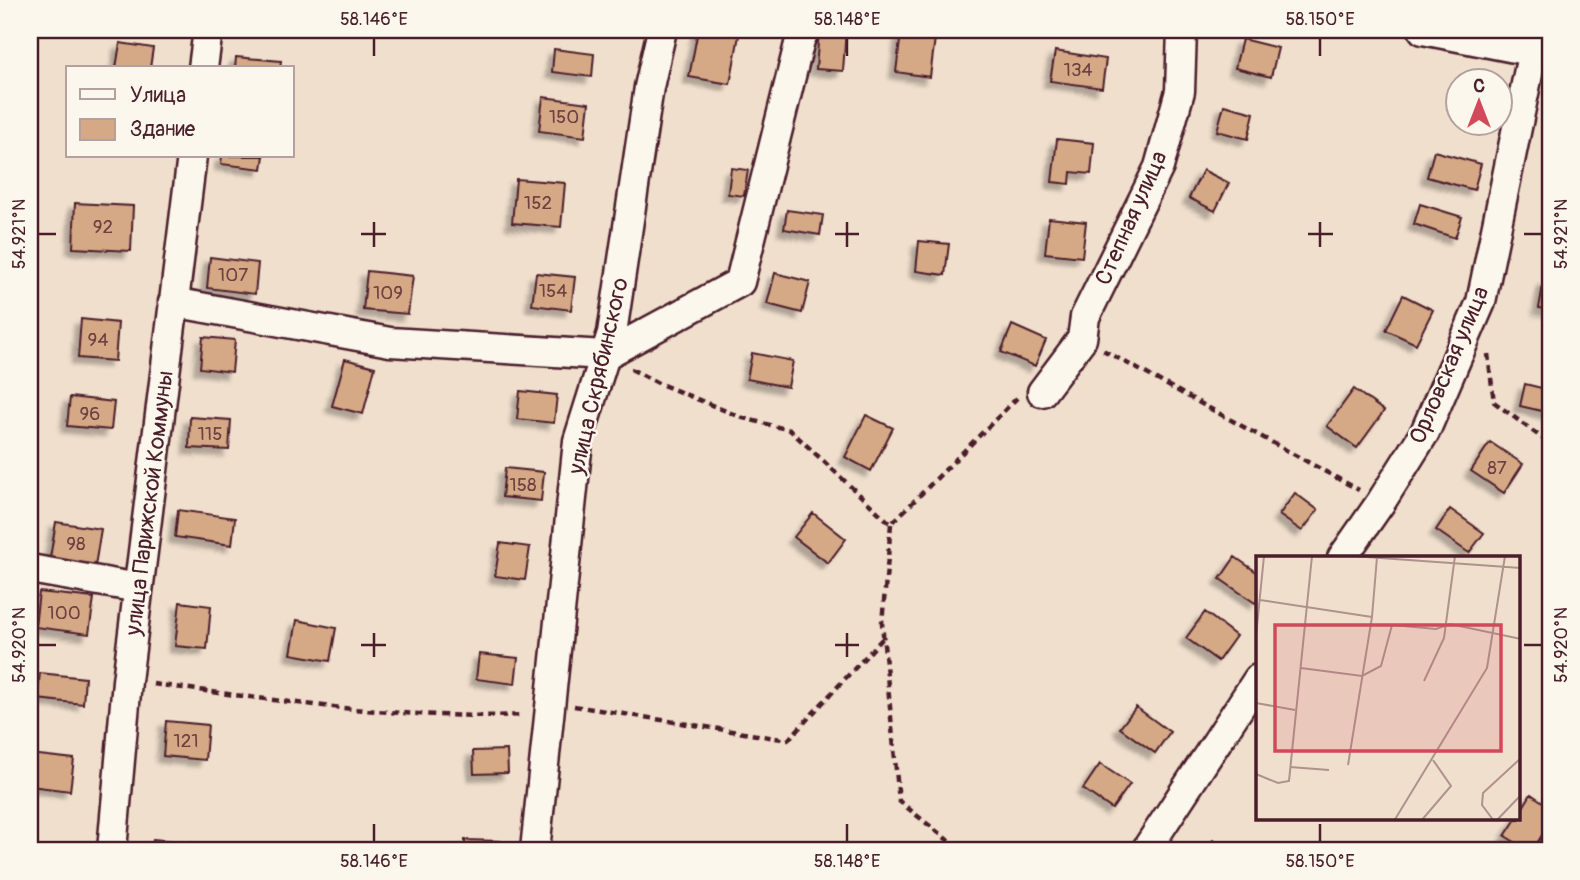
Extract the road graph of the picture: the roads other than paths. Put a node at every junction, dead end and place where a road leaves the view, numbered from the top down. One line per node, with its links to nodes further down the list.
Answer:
1 (208, 30): 7 (street)
2 (662, 30): 10 (street, улица Скрябинского)
3 (805, 30): 10 (street)
4 (1182, 30): 11 (street, Степная улица)
5 (1423, 30): 6 (street)
6 (1541, 45): 12 (street, Орловская улица)
7 (203, 66)
8 (192, 158): 9 (street, улица Парижской Коммуны)
9 (173, 302): 10 (street); 14 (street, улица Парижской Коммуны)
10 (605, 355): 17 (street, улица Скрябинского)
11 (1035, 390)
12 (1343, 556)
13 (30, 569): 14 (street)
14 (138, 592): 16 (street, улица Парижской Коммуны)
15 (1256, 682): 18 (street)
16 (112, 850)
17 (535, 850)
18 (1146, 850)

